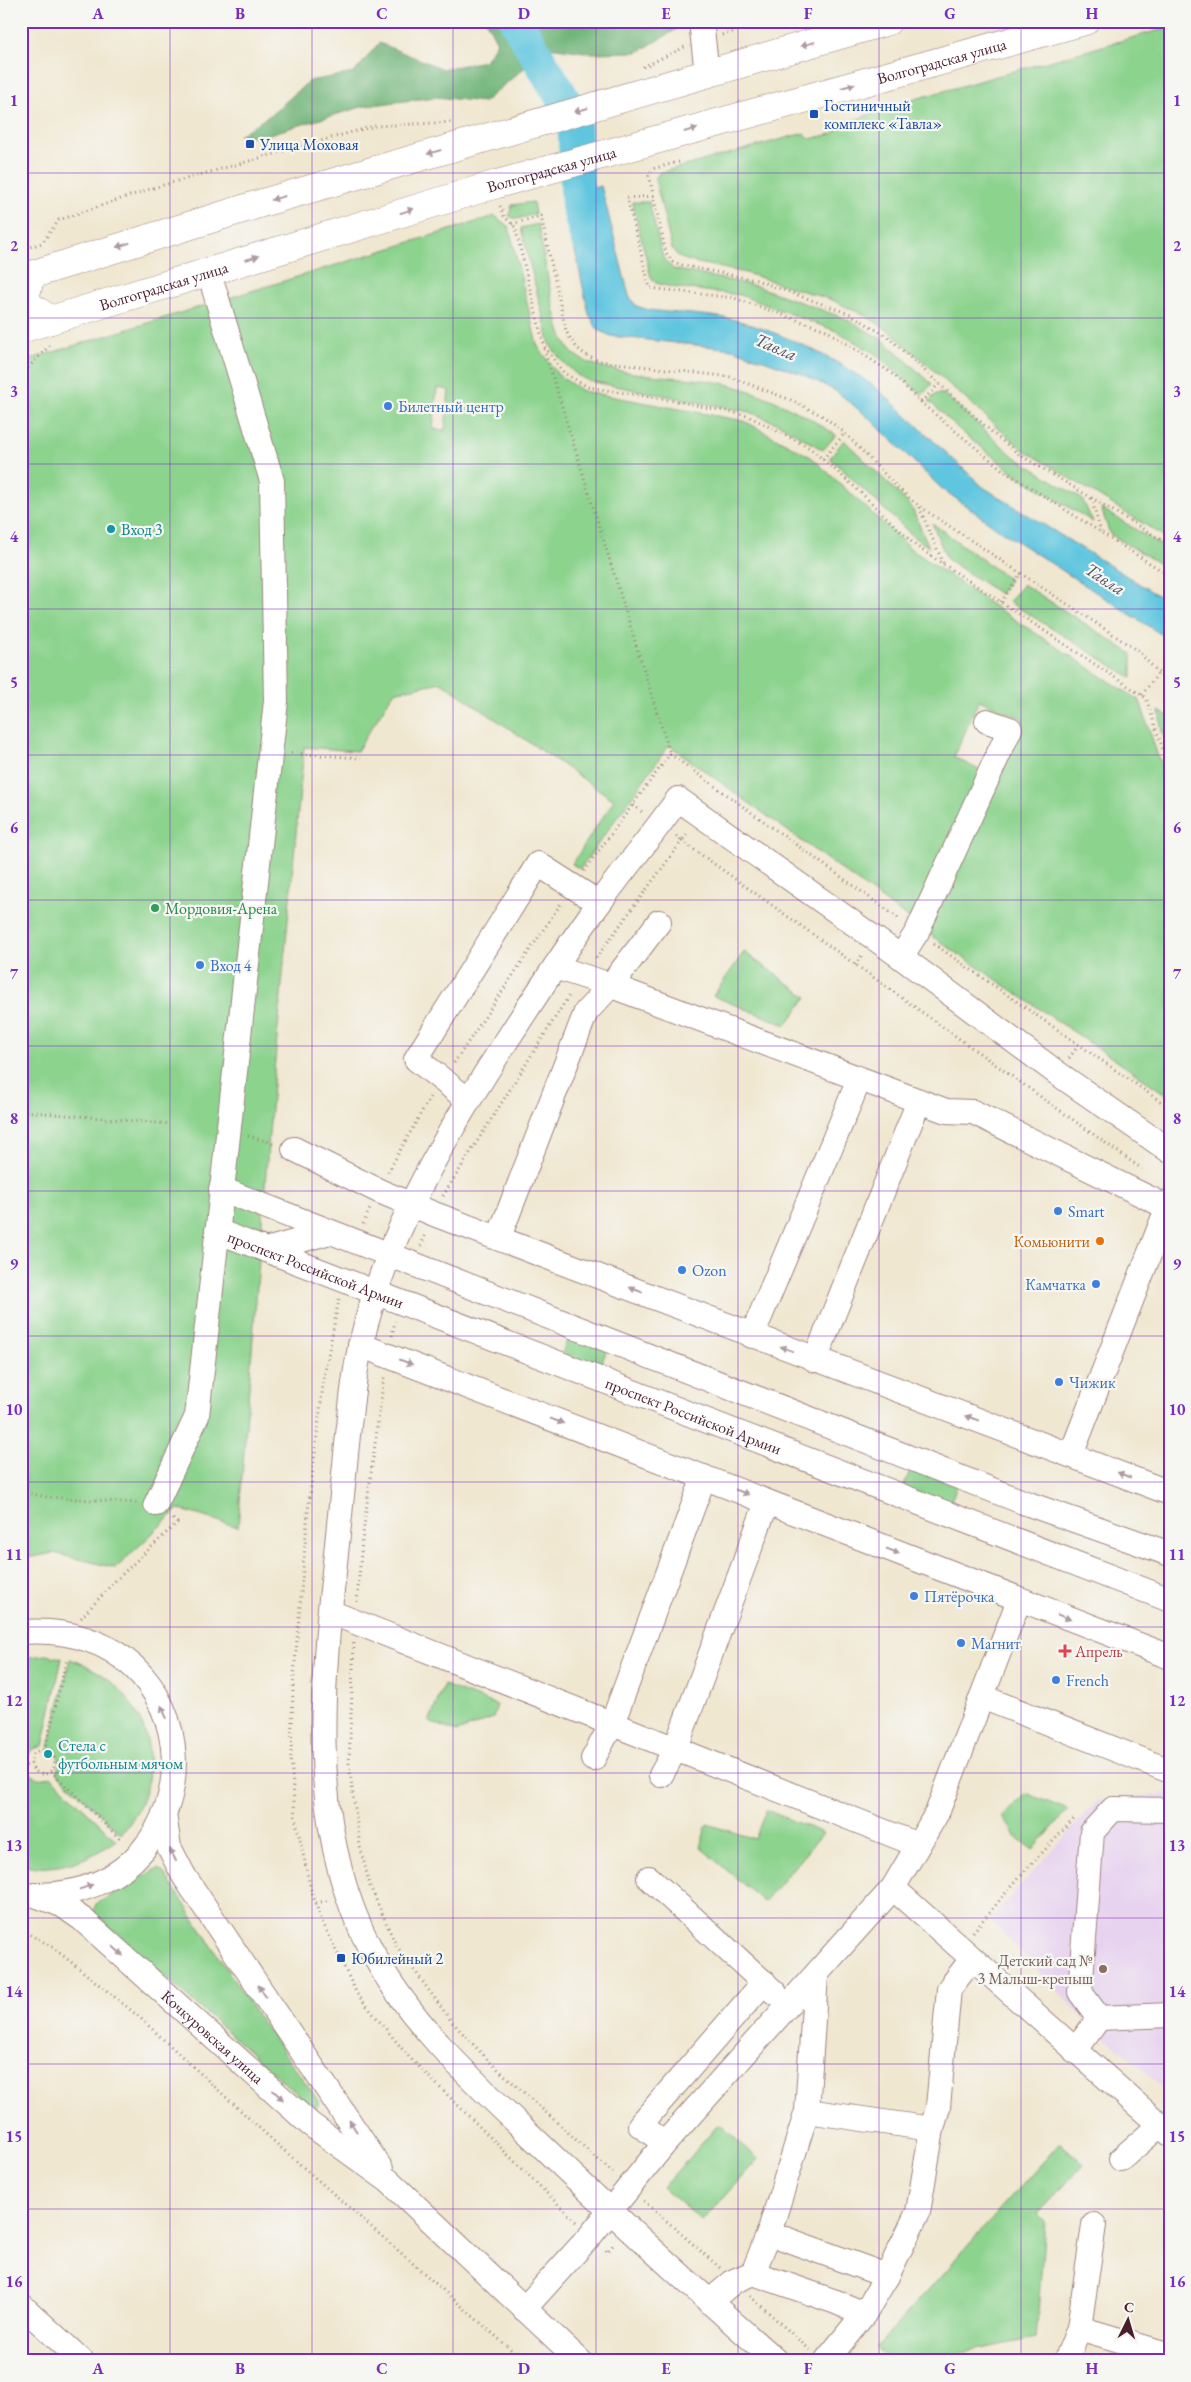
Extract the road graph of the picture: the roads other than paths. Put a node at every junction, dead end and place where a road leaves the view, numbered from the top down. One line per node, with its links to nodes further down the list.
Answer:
1 (701, 21): 4 (street)
2 (888, 21): 4 (main road, one-way to 4)
3 (1085, 21): 8 (main road, Волгоградская улица, one-way to 3)
4 (707, 74): 5 (main road, one-way to 5)
5 (24, 268): 8 (main road)
6 (214, 289): 20 (street)
7 (21, 329): 8 (main road, Волгоградская улица)
8 (52, 331)
9 (987, 721): 12 (street)
10 (600, 903): 12 (street); 13 (street); 16 (street)
11 (659, 922): 14 (street)
12 (901, 957): 19 (street)
13 (555, 967): 14 (street); 16 (street)
14 (611, 986): 15 (street); 26 (street)
15 (859, 1080): 17 (street); 31 (street)
16 (468, 1100): 21 (street)
17 (919, 1101): 22 (street); 33 (street)
18 (294, 1149): 21 (street)
19 (1170, 1151)
20 (221, 1189): 23 (street); 24 (street)
21 (410, 1204): 26 (street); 28 (street)
22 (1168, 1204): 34 (street)
23 (266, 1207): 25 (street); 27 (street)
24 (217, 1231): 27 (street, проспект Российской Армии); 38 (street)
25 (319, 1231): 27 (street); 28 (street); 29 (street)
26 (499, 1238): 31 (street, one-way to 26)
27 (280, 1252): 29 (street, проспект Российской Армии)
28 (389, 1256): 30 (street); 39 (street)
29 (340, 1280): 30 (street, проспект Российской Армии)
30 (376, 1293): 32 (street); 41 (street, проспект Российской Армии)
31 (752, 1336): 33 (street, one-way to 31)
32 (360, 1345): 35 (street, one-way to 35); 42 (street)
33 (815, 1360): 34 (street, one-way to 33)
34 (1071, 1455): 36 (street, one-way to 34)
35 (704, 1477): 37 (street, one-way to 37); 46 (street)
36 (1170, 1493)
37 (767, 1502): 40 (street, one-way to 40); 47 (street)
38 (156, 1504)
39 (1170, 1554)
40 (1019, 1600): 44 (street, one-way to 44); 45 (street)
41 (1170, 1600)
42 (330, 1612): 46 (street); 70 (street)
43 (21, 1632): 52 (street, one-way to 43)
44 (1170, 1657)
45 (982, 1697): 49 (street); 53 (street)
46 (612, 1724): 47 (street); 48 (street)
47 (675, 1750): 50 (street); 53 (street)
48 (593, 1759)
49 (1170, 1771)
50 (660, 1775)
51 (1170, 1810): 62 (street)
52 (164, 1814): 56 (street, one-way to 52); 69 (street, Кочкуровская улица, one-way to 52)
53 (918, 1845): 55 (street)
54 (649, 1878): 59 (street)
55 (893, 1888): 57 (street); 58 (street)
56 (28, 1894): 69 (street, Кочкуровская улица, one-way to 69)
57 (966, 1954): 63 (street); 66 (street)
58 (816, 1976): 60 (street); 64 (street)
59 (764, 1982): 60 (street); 67 (street)
60 (788, 2004): 67 (street)
61 (1170, 2016): 62 (street)
62 (1099, 2018): 63 (street)
63 (1075, 2051): 65 (street)
64 (807, 2111): 66 (street); 72 (street)
65 (1165, 2129): 68 (street)
66 (932, 2130): 73 (street)
67 (665, 2143): 70 (street)
68 (1120, 2159)
69 (389, 2182): 77 (street, Кочкуровская улица)
70 (610, 2211): 75 (street); 77 (street)
71 (1094, 2225): 79 (street)
72 (769, 2233): 73 (street); 74 (street)
73 (887, 2276): 78 (street)
74 (743, 2277): 75 (street); 78 (street)
75 (708, 2302): 84 (street)
76 (21, 2305): 82 (street)
77 (524, 2309): 83 (street, Кочкуровская улица)
78 (864, 2314): 81 (street)
79 (1079, 2328): 80 (street); 85 (street)
80 (1170, 2355)
81 (821, 2358)
82 (82, 2361)
83 (580, 2361)
84 (776, 2361)
85 (1066, 2361)

